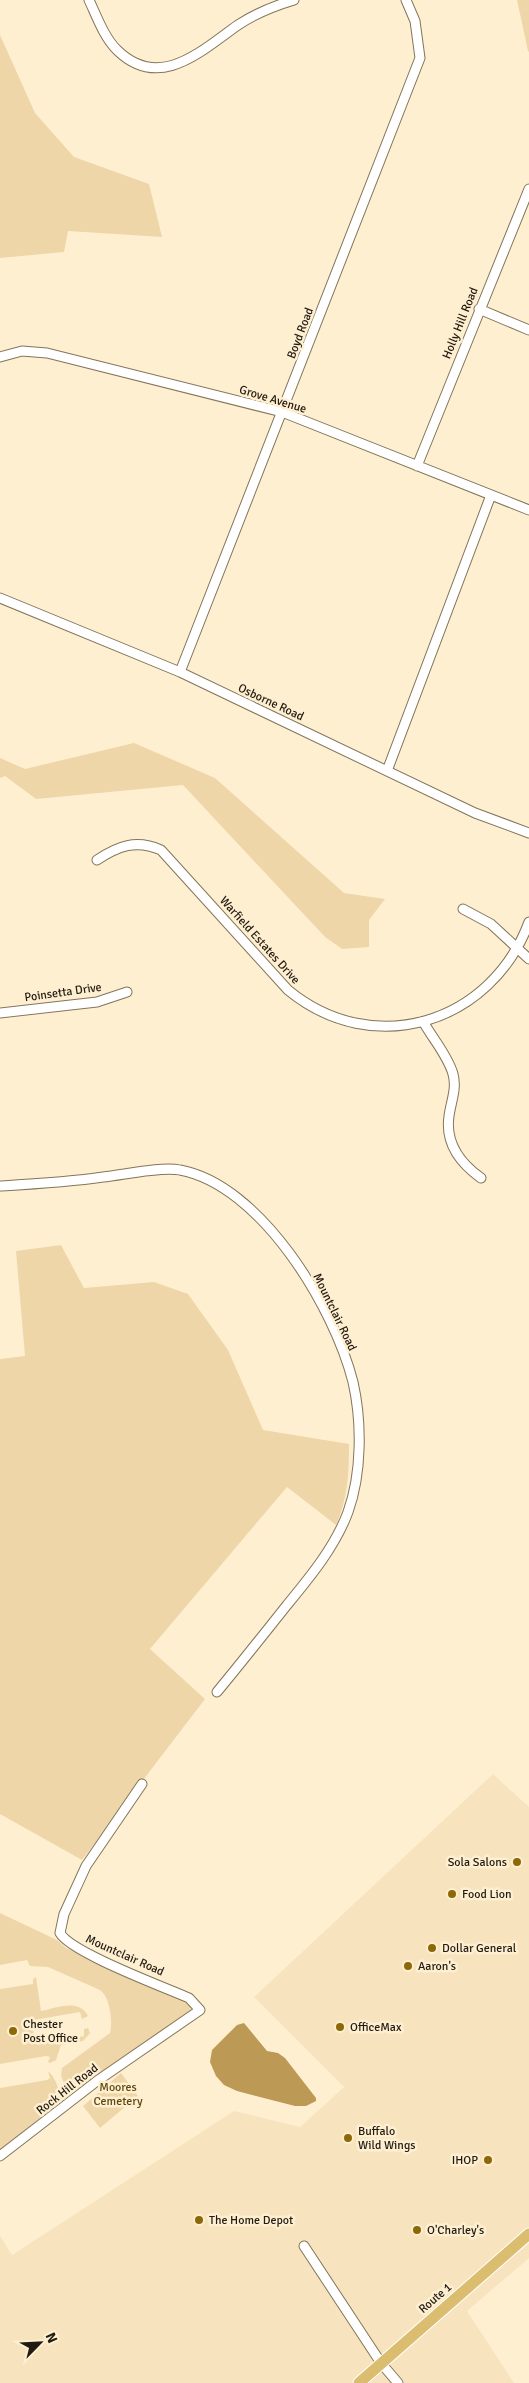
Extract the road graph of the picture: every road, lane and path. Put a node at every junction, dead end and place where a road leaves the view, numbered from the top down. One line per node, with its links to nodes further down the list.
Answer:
1 (89, 0): 2 (street)
2 (294, 0)
3 (406, 0): 8 (street, Boyd Road)
4 (529, 189): 5 (street, Holly Hill Road)
5 (479, 309): 6 (street); 9 (street, Holly Hill Road)
6 (529, 330)
7 (0, 357): 8 (street, Grove Avenue)
8 (282, 412): 9 (street, Grove Avenue); 13 (street, Boyd Road)
9 (417, 466): 10 (street, Grove Avenue)
10 (491, 495): 11 (street, Grove Avenue); 14 (street)
11 (529, 510)
12 (0, 598): 13 (street, Osborne Road)
13 (180, 672): 14 (street, Osborne Road)
14 (387, 771): 15 (street, Osborne Road)
15 (529, 833)
16 (97, 860): 23 (street, Warfield Estates Drive)
17 (463, 909): 19 (street)
18 (529, 922): 19 (street, Warfield Estates Drive)
19 (518, 948): 20 (street); 23 (street, Warfield Estates Drive)
20 (529, 960)
21 (128, 992): 22 (street, Poinsetta Drive)
22 (0, 1013)
23 (424, 1023): 24 (street)
24 (481, 1178)
25 (0, 1186): 26 (street, Mountclair Road)
26 (218, 1692)
27 (142, 1784): 28 (street, Mountclair Road)
28 (200, 2010): 29 (street, Rock Hill Road)
29 (0, 2156)
30 (529, 2234): 32 (main road, Route 1)
31 (304, 2246): 32 (street)
32 (381, 2363): 33 (main road, Route 1); 34 (street)
33 (359, 2383)
34 (398, 2383)

